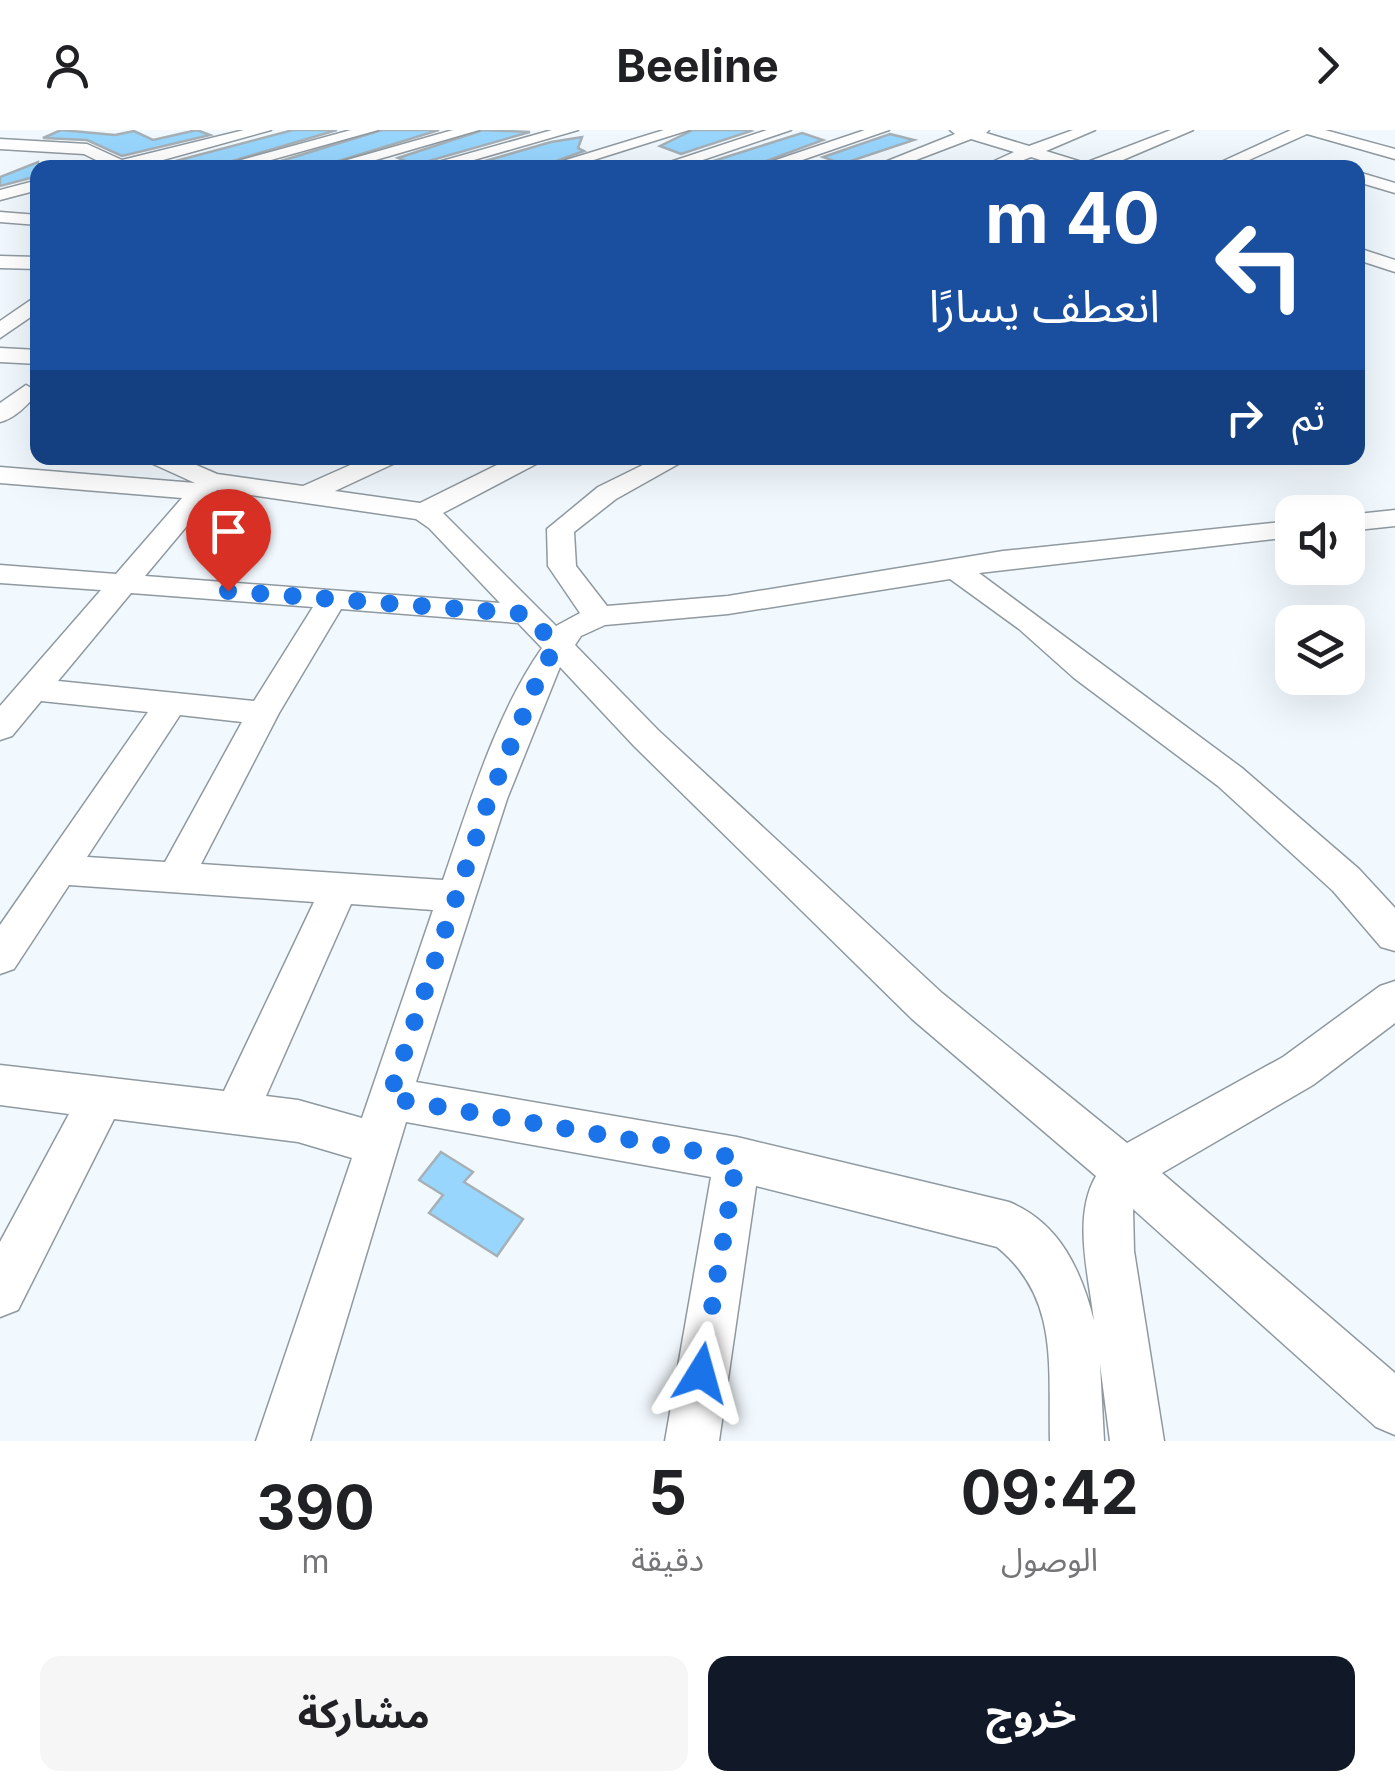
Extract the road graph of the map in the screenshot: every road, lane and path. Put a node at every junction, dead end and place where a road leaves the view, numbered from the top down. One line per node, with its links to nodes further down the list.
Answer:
1 (264, 130): 13 (street)
2 (370, 130): 22 (street)
3 (470, 130): 23 (street)
4 (485, 130): 15 (street)
5 (570, 130): 15 (street)
6 (783, 130): 19 (street)
7 (881, 130): 35 (street)
8 (1087, 130): 20 (street)
9 (1185, 130): 39 (street)
10 (1306, 130): 18 (street); 40 (street)
11 (970, 131): 20 (street); 36 (street)
12 (674, 132): 19 (street); 32 (street)
13 (231, 133): 25 (street)
14 (120, 141): 17 (street)
15 (518, 144): 30 (street); 31 (street)
16 (4, 147): 17 (street)
17 (87, 149): 24 (street)
18 (1375, 149): 21 (street); 41 (street)
19 (713, 151): 33 (street); 34 (street)
20 (1029, 152): 37 (street); 38 (street)
21 (1395, 154)
22 (268, 156): 26 (street); 27 (street)
23 (366, 157): 28 (street); 29 (street)
24 (107, 160)
25 (139, 160)
26 (252, 160)
27 (275, 160)
28 (355, 160)
29 (372, 160)
30 (456, 160)
31 (551, 160)
32 (583, 160)
33 (685, 160)
34 (737, 160)
35 (785, 160)
36 (898, 160)
37 (1008, 160)
38 (1058, 160)
39 (1107, 160)
40 (1235, 160)
41 (1363, 160)
42 (1365, 174): 44 (street)
43 (30, 187): 45 (street)
44 (1395, 188)
45 (0, 195)
46 (0, 217): 47 (street)
47 (30, 218)
48 (1395, 240): 49 (street)
49 (1365, 254)
50 (1365, 256): 53 (street)
51 (30, 259): 52 (street)
52 (0, 262)
53 (1395, 266)
54 (9, 315): 55 (street)
55 (0, 332)
56 (0, 355): 57 (street)
57 (30, 356)
58 (30, 393): 59 (street)
59 (0, 415)
60 (172, 465): 66 (street)
61 (226, 465): 66 (street)
62 (371, 465): 67 (street)
63 (515, 465): 68 (street)
64 (662, 465): 77 (street)
65 (0, 475): 66 (street)
66 (202, 483): 67 (street); 74 (street)
67 (301, 497): 68 (street)
68 (424, 512): 76 (street)
69 (1395, 518): 70 (street)
70 (1365, 521)
71 (1275, 531): 72 (street)
72 (955, 570): 77 (street); 87 (street)
73 (0, 575): 74 (street)
74 (123, 582): 75 (street); 79 (street)
75 (332, 600): 76 (street); 81 (street)
76 (526, 614): 78 (street)
77 (599, 616): 78 (street)
78 (556, 645): 86 (street); 95 (street)
79 (33, 688): 80 (street); 82 (street)
80 (170, 705): 81 (street); 83 (street)
81 (262, 713): 84 (street)
82 (0, 728)
83 (59, 870): 84 (street); 88 (street)
84 (174, 880): 85 (street)
85 (339, 889): 86 (street); 92 (street)
86 (456, 896): 93 (street)
87 (1395, 935)
88 (0, 957)
89 (1395, 998): 95 (street)
90 (0, 1084): 91 (street)
91 (102, 1096): 92 (street); 96 (street)
92 (236, 1114): 93 (street)
93 (384, 1121): 94 (street); 98 (street)
94 (737, 1158): 99 (street); 100 (street)
95 (1125, 1172): 97 (street); 101 (street)
96 (0, 1292)
97 (1395, 1408)
98 (282, 1441)
99 (692, 1441)
100 (1076, 1441)
101 (1137, 1441)

